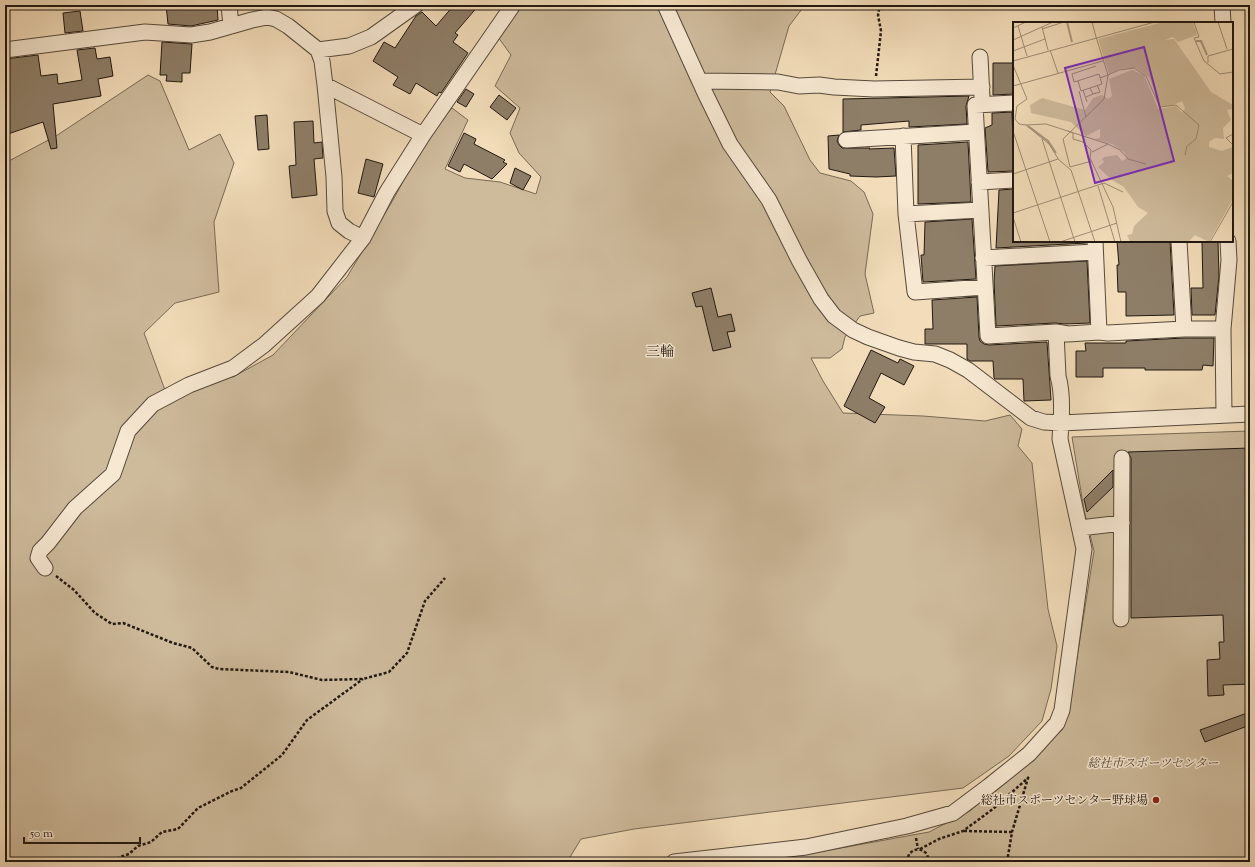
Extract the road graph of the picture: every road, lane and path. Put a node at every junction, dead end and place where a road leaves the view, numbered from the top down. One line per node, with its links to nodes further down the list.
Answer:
1 (229, 5): 8 (street)
2 (416, 5): 10 (street)
3 (513, 5): 19 (street)
4 (665, 5): 12 (street)
5 (880, 5): 15 (path)
6 (1222, 5): 7 (street)
7 (1223, 22)
8 (231, 26): 9 (street); 10 (street)
9 (5, 50)
10 (318, 50): 13 (street)
11 (980, 57): 14 (street)
12 (700, 81): 15 (street); 40 (street)
13 (325, 85): 19 (street); 26 (street)
14 (982, 87): 15 (street); 17 (street)
15 (874, 89)
16 (1013, 103): 17 (street)
17 (983, 105): 18 (street)
18 (976, 132): 20 (street); 23 (street)
19 (423, 135): 27 (street)
20 (903, 136): 21 (street); 25 (street)
21 (846, 140)
22 (1013, 180): 23 (street)
23 (979, 182): 24 (street)
24 (981, 210): 25 (street); 31 (street)
25 (906, 214): 33 (street)
26 (338, 223): 27 (street); 32 (street)
27 (363, 238): 32 (street)
28 (1179, 242): 34 (street)
29 (1228, 242): 35 (street)
30 (1095, 246): 31 (street); 37 (street)
31 (983, 258): 33 (street)
32 (344, 263): 44 (street)
33 (985, 287): 36 (street)
34 (1184, 329): 35 (street); 37 (street)
35 (1224, 329): 39 (street)
36 (1056, 332): 37 (street); 40 (street)
37 (1099, 332)
38 (1250, 414): 39 (street)
39 (1224, 415): 40 (street)
40 (1061, 423): 43 (street)
41 (1122, 458): 42 (street)
42 (1122, 523): 43 (street); 46 (street)
43 (1080, 528): 48 (street)
44 (46, 568): 47 (path)
45 (446, 578): 47 (path)
46 (1120, 619)
47 (363, 679): 54 (path)
48 (1023, 758): 49 (path); 55 (street)
49 (1029, 777): 50 (path); 51 (path)
50 (964, 831): 51 (path); 52 (path)
51 (1012, 832): 58 (path)
52 (920, 849): 56 (path); 57 (path)
53 (100, 862): 54 (path)
54 (112, 862)
55 (674, 862)
56 (907, 862)
57 (929, 862)
58 (1007, 862)

